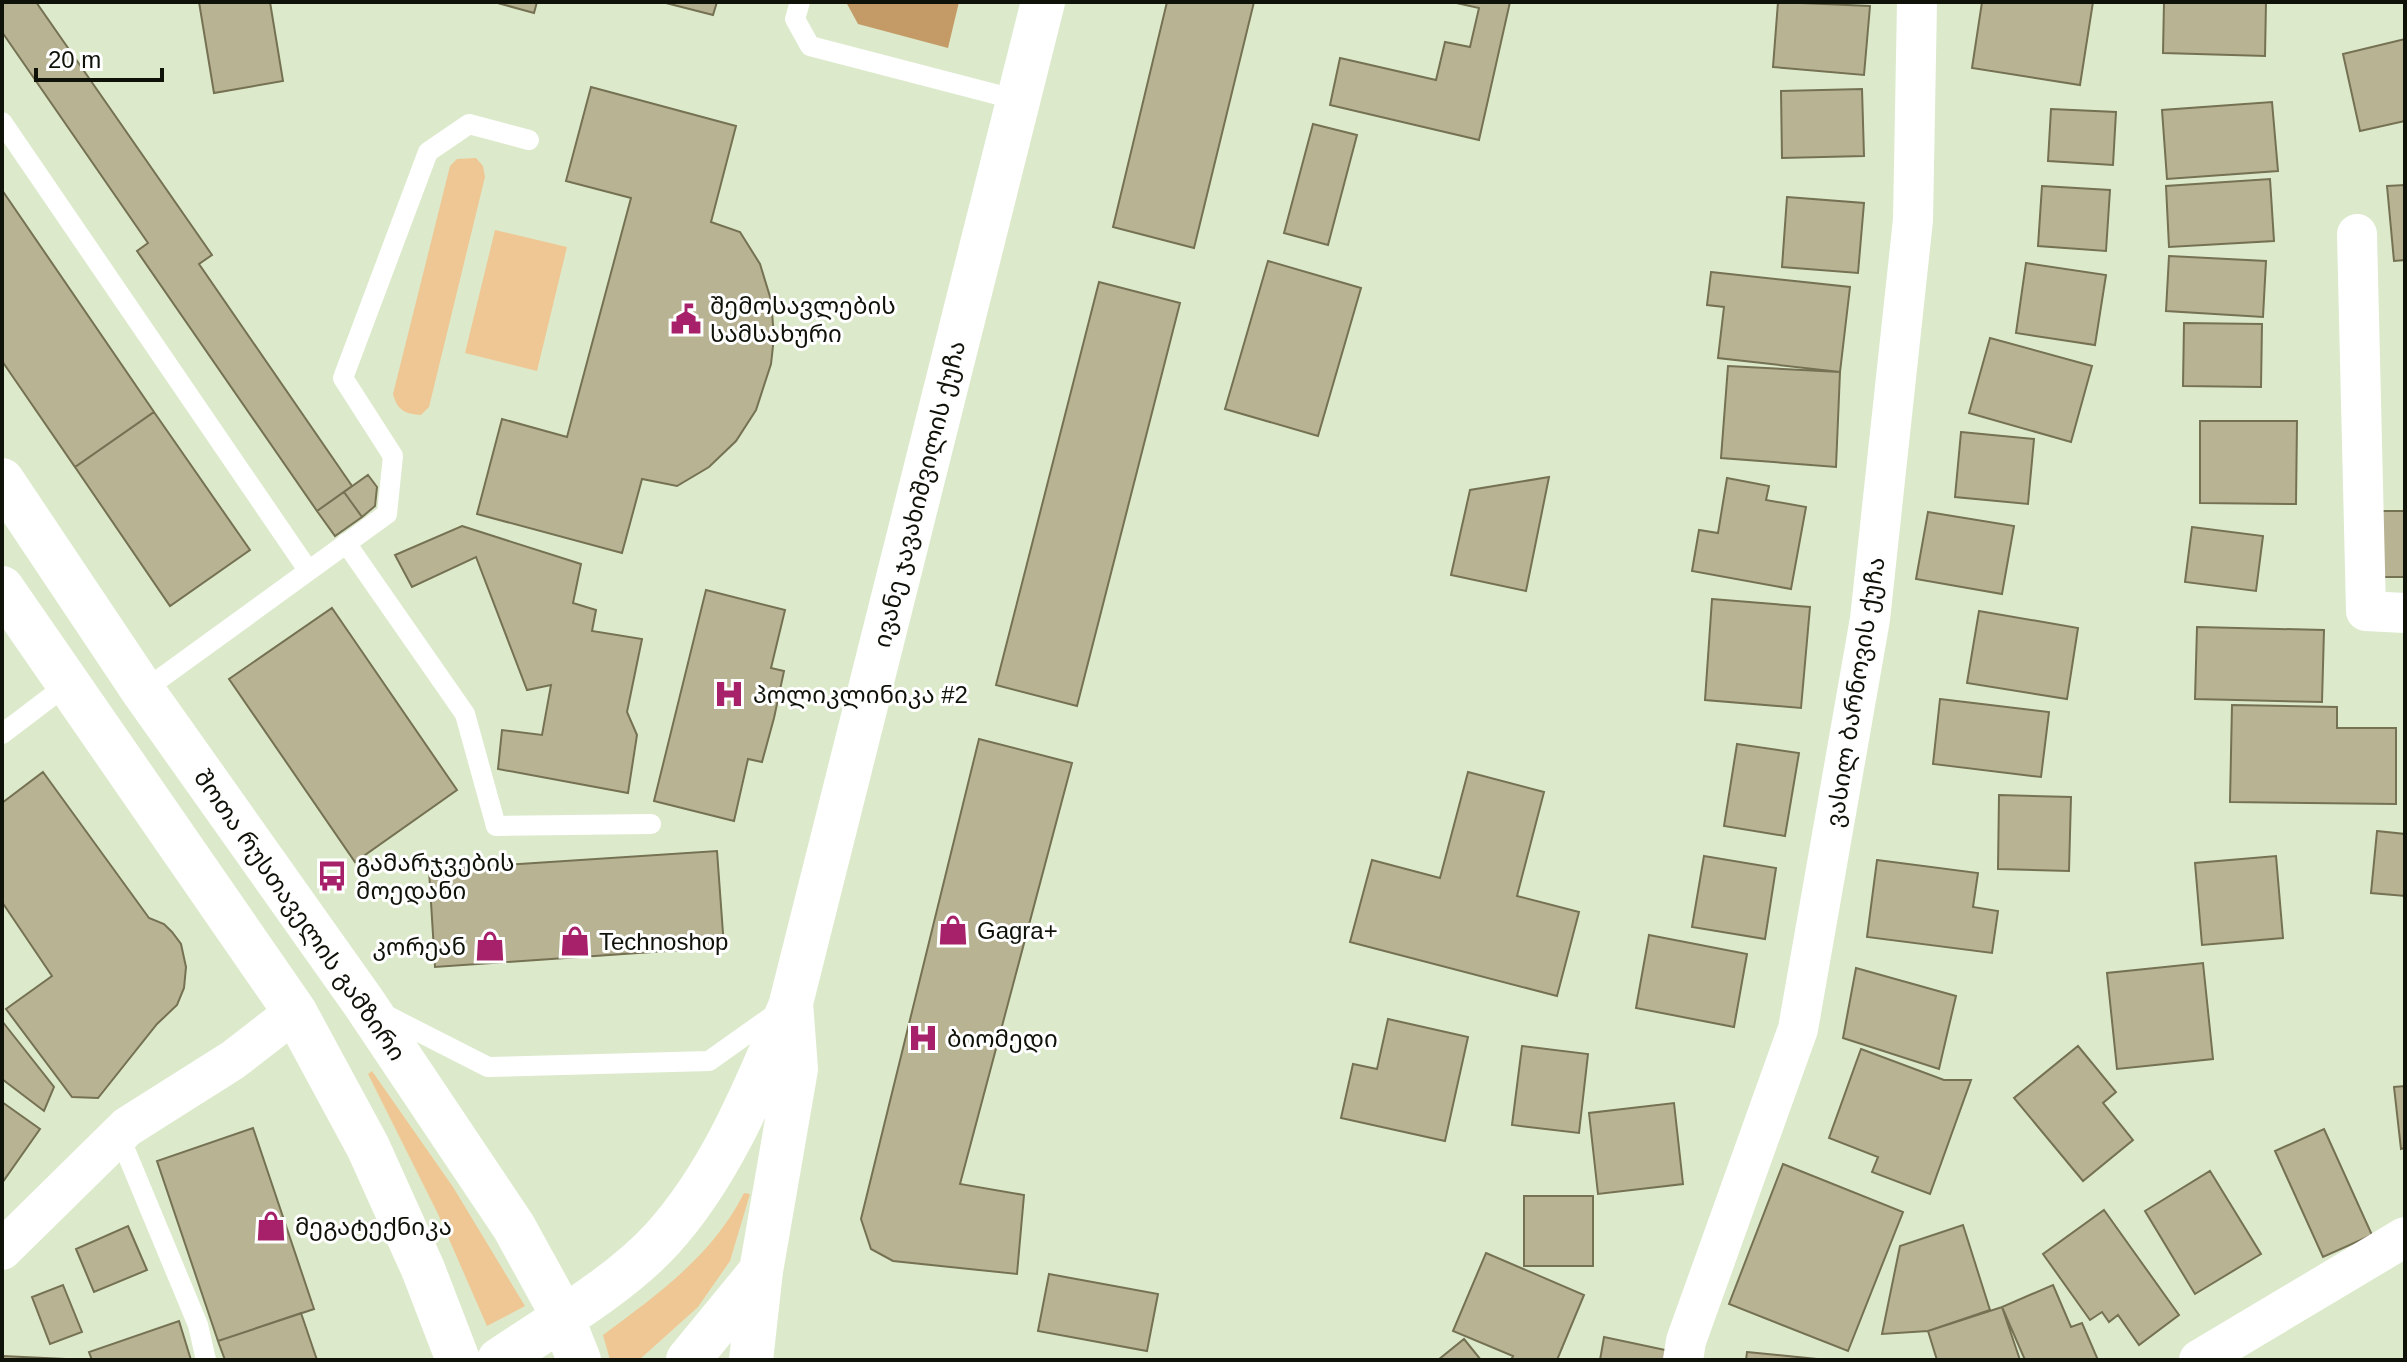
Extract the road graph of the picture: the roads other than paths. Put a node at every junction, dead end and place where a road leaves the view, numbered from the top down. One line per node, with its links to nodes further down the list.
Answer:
1 (800, 2): 4 (lane)
2 (1043, 2): 4 (main road, ივანე ჯავახიშვილის ქუჩა)
3 (1917, 2): 31 (street, ვასილ ბარნოვის ქუჩა)
4 (1018, 100): 18 (main road, ივანე ჯავახიშვილის ქუჩა)
5 (2, 122): 10 (lane)
6 (529, 140): 9 (lane)
7 (2357, 234): 12 (street)
8 (2, 480): 14 (main road, შოთა რუსთაველის გამზირი)
9 (346, 543): 10 (lane); 16 (lane)
10 (308, 570): 14 (lane)
11 (2, 588): 13 (main road)
12 (2405, 613)
13 (68, 684): 15 (lane); 19 (main road)
14 (143, 691): 17 (main road, შოთა რუსთაველის გამზირი)
15 (2, 734)
16 (651, 824)
17 (364, 1003): 18 (lane); 24 (main road, შოთა რუსთაველის გამზირი)
18 (791, 1003): 23 (main road, ივანე ჯავახიშვილის ქუჩა); 24 (main road)
19 (295, 1012): 20 (street); 26 (main road)
20 (119, 1135): 22 (street); 25 (lane)
21 (2405, 1237): 32 (street)
22 (2, 1250)
23 (761, 1271): 29 (main road); 30 (main road, ივანე ჯავახიშვილის ქუჩა)
24 (562, 1318): 27 (main road); 28 (main road, შოთა რუსთაველის გამზირი)
25 (206, 1360)
26 (458, 1360)
27 (499, 1360)
28 (579, 1360)
29 (688, 1360)
30 (751, 1360)
31 (1683, 1360)
32 (2199, 1360)

